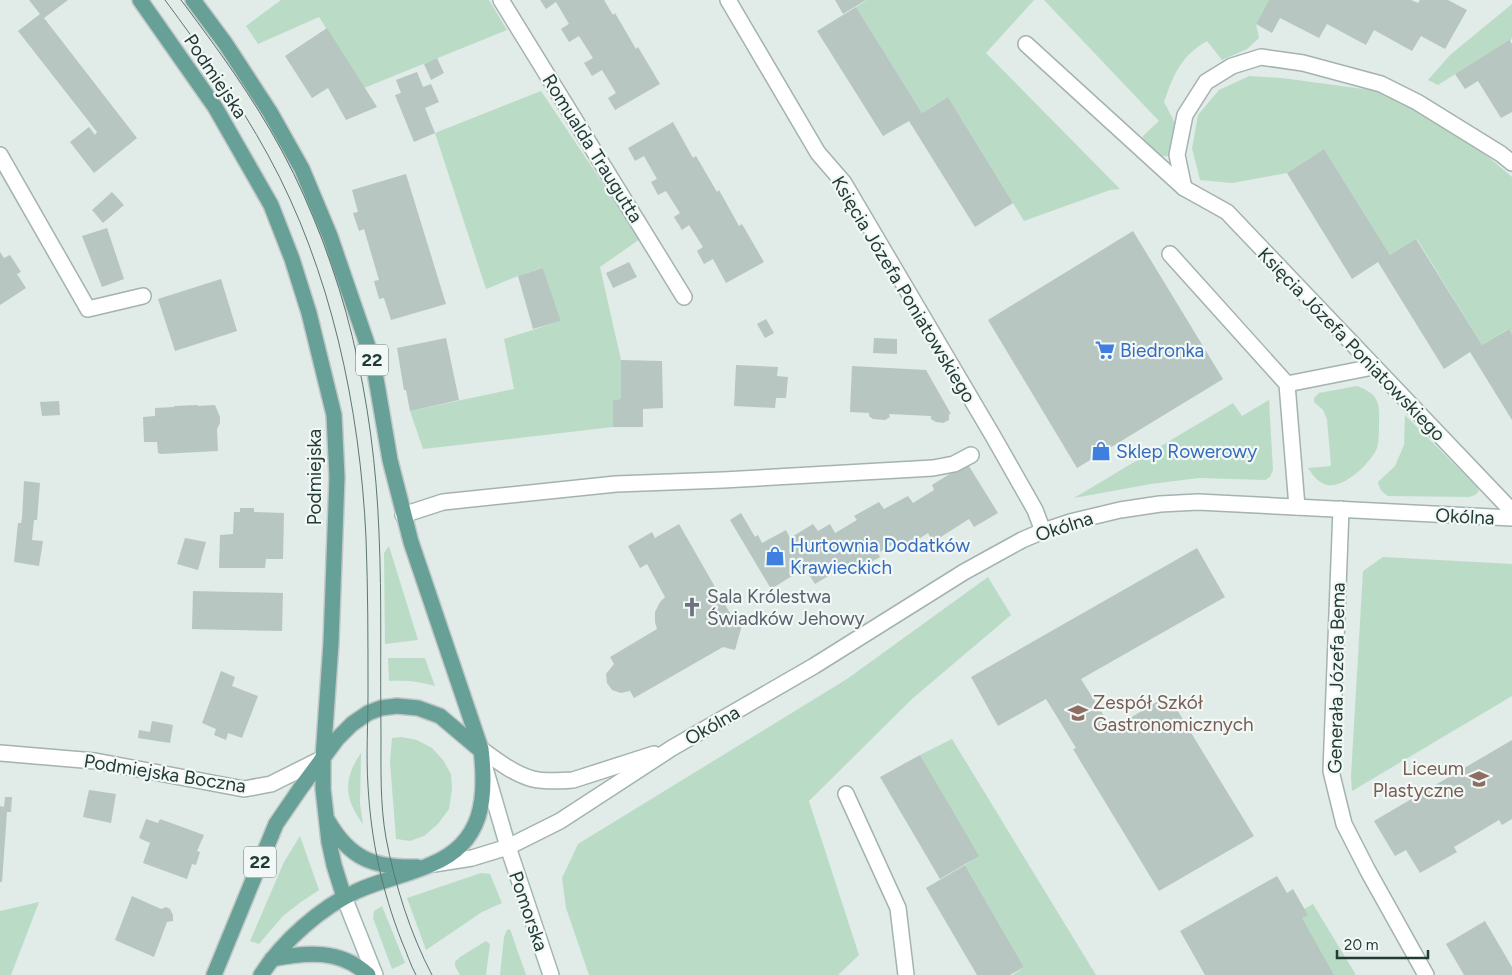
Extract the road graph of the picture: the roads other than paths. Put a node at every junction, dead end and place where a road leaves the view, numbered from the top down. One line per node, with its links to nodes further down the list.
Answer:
1 (140, 0): 24 (main road, Podmiejska)
2 (193, 0): 18 (main road, Podmiejska / 22)
3 (501, 0): 11 (street, Romualda Traugutta)
4 (728, 0): 20 (street, Księcia Józefa Poniatowskiego)
5 (1026, 44): 8 (street, Księcia Józefa Poniatowskiego)
6 (0, 156): 10 (street)
7 (1512, 163): 8 (street)
8 (1184, 188): 12 (street, Księcia Józefa Poniatowskiego)
9 (1170, 254): 13 (street)
10 (143, 296)
11 (684, 297)
12 (1373, 366): 13 (street); 17 (street, Księcia Józefa Poniatowskiego)
13 (1287, 384): 15 (street)
14 (971, 456): 18 (street)
15 (1297, 507): 16 (street, Okólna); 20 (street, Okólna)
16 (1341, 509): 19 (street, Okólna); 37 (street, Generała Józefa Bema)
17 (1512, 511)
18 (403, 515): 22 (main road, Podmiejska / 22)
19 (1512, 518)
20 (1042, 531): 21 (street, Okólna)
21 (672, 748): 22 (street, Okólna); 27 (street, Okólna)
22 (480, 750): 24 (main road); 27 (street, Pomorska); 28 (main road, 22)
23 (0, 753): 24 (street, Podmiejska Boczna)
24 (323, 758): 26 (main road); 31 (main road, 22)
25 (846, 794): 36 (street)
26 (325, 814): 28 (main road); 29 (main road)
27 (508, 847): 28 (street, Okólna); 35 (street, Pomorska)
28 (433, 864): 29 (main road, 22)
29 (344, 897): 30 (main road, 22); 34 (street)
30 (272, 959): 32 (main road, 22); 33 (main road)
31 (214, 975)
32 (261, 975)
33 (368, 975)
34 (374, 975)
35 (551, 975)
36 (906, 975)
37 (1426, 975)

